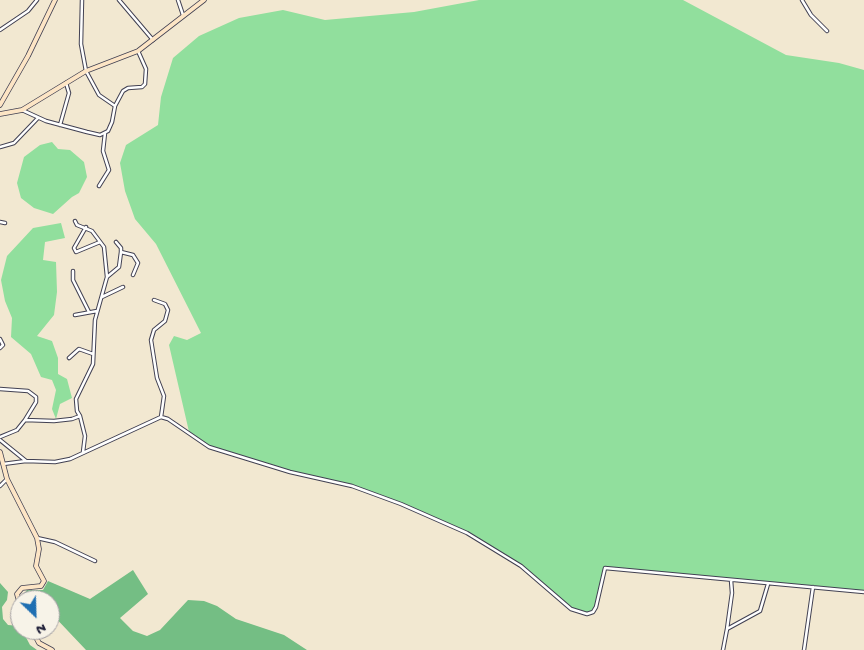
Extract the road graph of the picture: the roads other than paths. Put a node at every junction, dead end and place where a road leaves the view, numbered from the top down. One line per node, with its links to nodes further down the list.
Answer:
1 (37, 0): 9 (street)
2 (54, 0): 15 (street)
3 (82, 0): 13 (street)
4 (119, 0): 11 (street)
5 (178, 0): 8 (street)
6 (204, 0): 8 (street)
7 (802, 0): 10 (street)
8 (183, 15): 11 (street)
9 (0, 30)
10 (827, 31)
11 (154, 41): 12 (street)
12 (138, 51): 13 (street); 16 (street)
13 (86, 70): 14 (street); 16 (street)
14 (66, 83): 17 (street); 20 (street)
15 (0, 105)
16 (115, 106): 21 (street)
17 (22, 110): 18 (street); 19 (street)
18 (0, 114)
19 (38, 118): 20 (street); 22 (street)
20 (60, 125): 21 (street)
21 (105, 134): 23 (street)
22 (0, 147)
23 (99, 186)
24 (75, 221): 27 (street)
25 (0, 222): 26 (street)
26 (5, 222)
27 (86, 227): 28 (street); 28 (street)
28 (100, 242): 33 (street)
29 (116, 242): 30 (street)
30 (121, 252): 32 (street); 33 (street)
31 (73, 271): 38 (street)
32 (133, 275)
33 (107, 277): 35 (street)
34 (123, 287): 35 (street)
35 (102, 297): 37 (street)
36 (154, 300): 46 (street)
37 (97, 311): 38 (street); 42 (street)
38 (89, 312): 39 (street)
39 (75, 315)
40 (0, 339): 41 (street)
41 (0, 348)
42 (93, 354): 43 (street); 45 (street)
43 (69, 358)
44 (0, 389): 47 (street)
45 (80, 416): 47 (street); 50 (street)
46 (161, 417): 50 (street); 57 (street)
47 (25, 420): 48 (street)
48 (0, 438): 51 (street)
49 (0, 452): 52 (street)
50 (83, 452): 51 (street)
51 (26, 460): 52 (street)
52 (3, 464): 53 (street)
53 (7, 479): 54 (street); 55 (street)
54 (0, 486)
55 (37, 538): 56 (street); 60 (street)
56 (95, 561)
57 (730, 580): 58 (street); 62 (street)
58 (768, 584): 59 (street); 62 (street)
59 (813, 588): 61 (street); 66 (street)
60 (20, 590)
61 (864, 592)
62 (726, 629): 65 (street)
63 (37, 640): 64 (street)
64 (52, 650)
65 (723, 650)
66 (804, 650)

